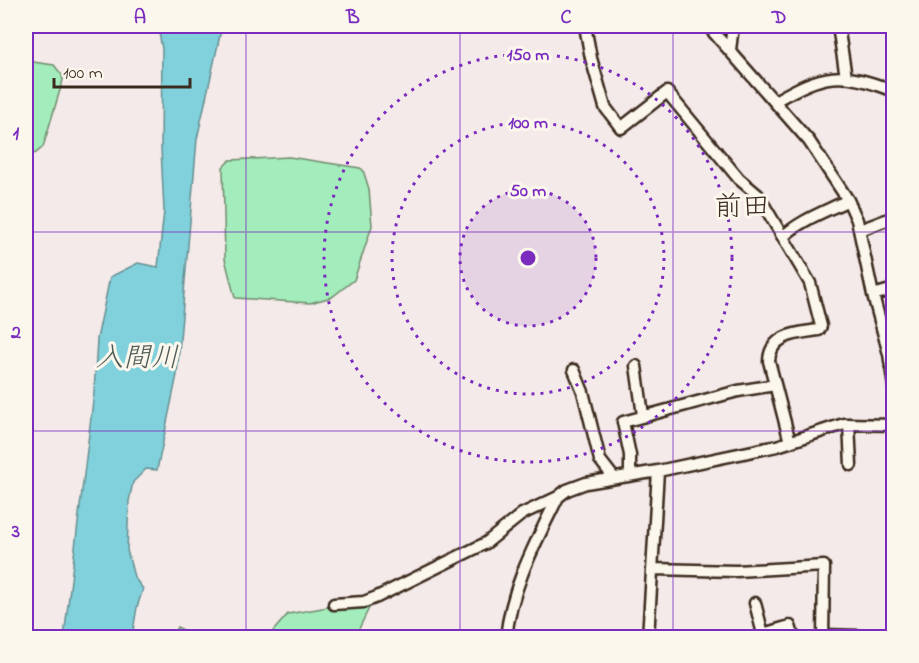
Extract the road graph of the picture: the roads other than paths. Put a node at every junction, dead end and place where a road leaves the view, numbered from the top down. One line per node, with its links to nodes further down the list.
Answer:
1 (585, 26): 12 (street)
2 (708, 26): 5 (street)
3 (733, 26): 5 (street)
4 (838, 26): 6 (street)
5 (730, 50): 8 (street)
6 (846, 77): 7 (street); 8 (street)
7 (894, 91)
8 (775, 101): 9 (street)
9 (848, 200): 11 (street); 12 (street)
10 (894, 218): 11 (street)
11 (860, 230): 14 (street)
12 (783, 237): 18 (street)
13 (894, 289): 14 (street)
14 (873, 295): 17 (street)
15 (636, 366): 19 (street)
16 (574, 370): 26 (street)
17 (893, 384)
18 (775, 386): 19 (street); 22 (street)
19 (643, 415): 25 (street)
20 (849, 424): 21 (street); 22 (street); 23 (street)
21 (894, 425)
22 (790, 442): 24 (street)
23 (851, 465)
24 (658, 471): 25 (street); 28 (street)
25 (630, 476): 26 (street)
26 (614, 478): 27 (street)
27 (558, 497): 30 (street); 34 (street)
28 (652, 569): 32 (street); 35 (street)
29 (754, 603): 31 (street)
30 (334, 604)
31 (763, 636): 36 (street)
32 (823, 636): 33 (street)
33 (860, 636)
34 (506, 638)
35 (648, 638)
36 (794, 638)

